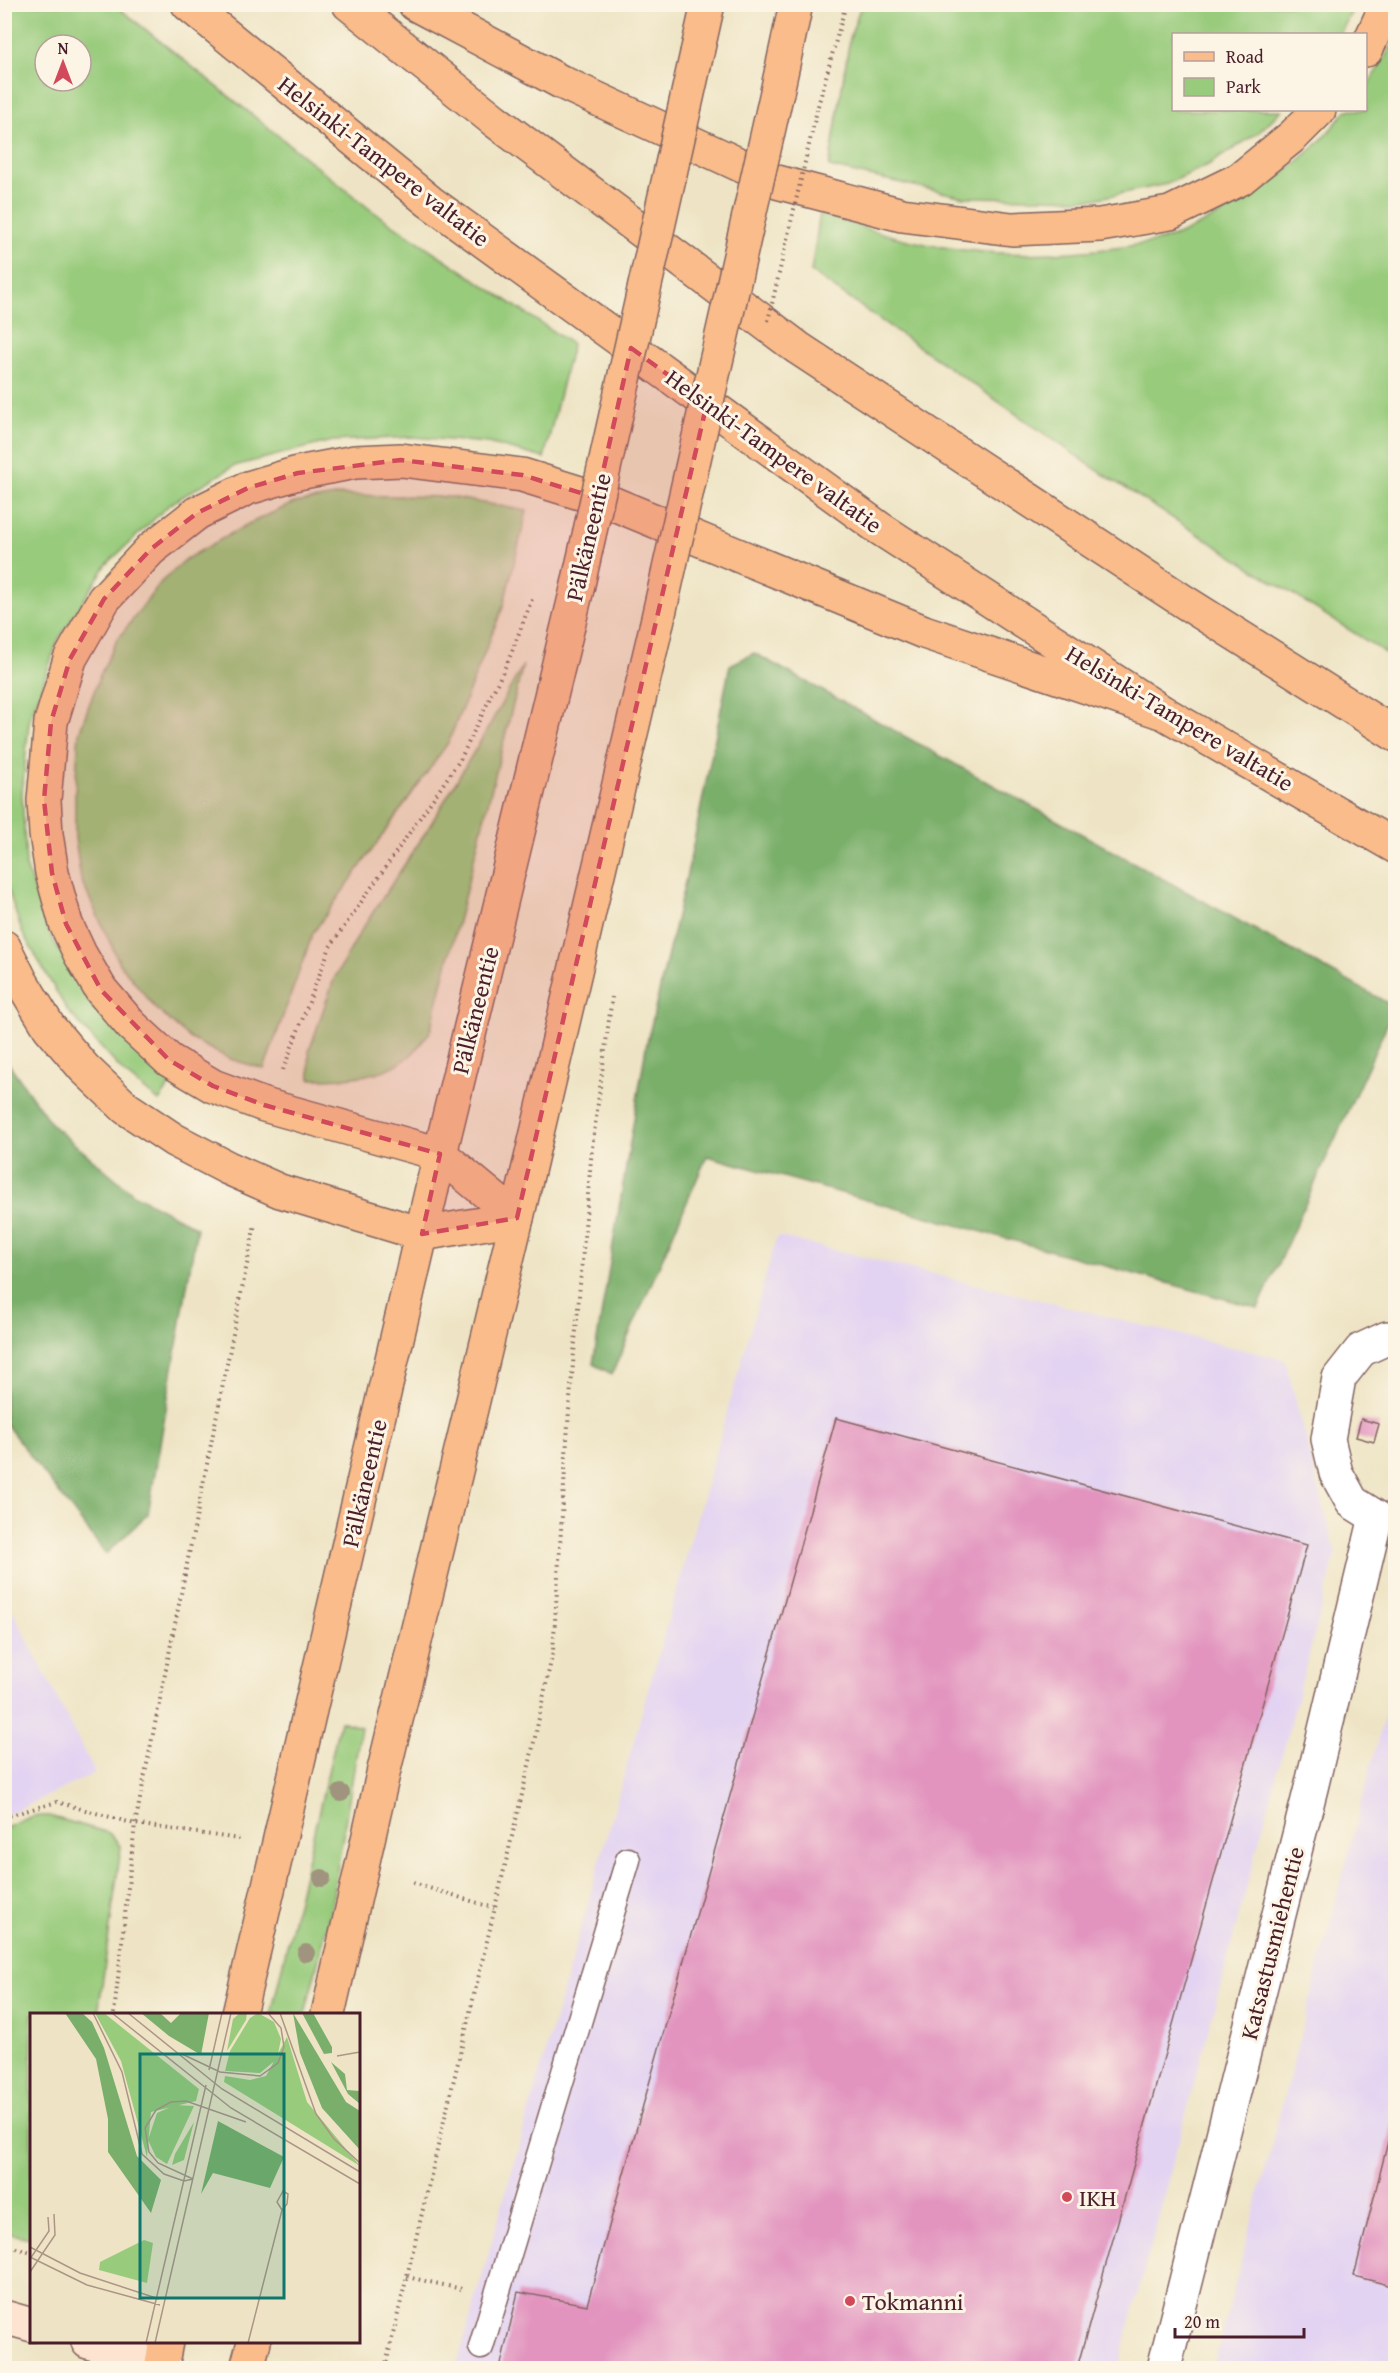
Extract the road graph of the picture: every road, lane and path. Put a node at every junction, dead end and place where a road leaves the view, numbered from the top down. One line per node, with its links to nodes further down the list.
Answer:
1 (188, 4): 12 (main road, Helsinki-Tampere valtatie)
2 (349, 4): 13 (main road)
3 (415, 4): 10 (main road)
4 (708, 4): 18 (main road, Pälkäneentie, bridge)
5 (796, 4): 19 (main road, bridge)
6 (846, 4): 9 (path)
7 (1387, 4): 8 (main road)
8 (1367, 46)
9 (818, 106)
10 (1318, 111)
11 (534, 594): 17 (path)
12 (1164, 713): 14 (main road, Helsinki-Tampere valtatie); 18 (main road)
13 (1395, 735)
14 (1395, 847)
15 (4, 947): 21 (main road)
16 (614, 989): 29 (path)
17 (281, 1073)
18 (440, 1154): 19 (main road); 21 (main road, Pälkäneentie)
19 (517, 1218): 21 (main road); 32 (main road)
20 (256, 1223): 25 (path)
21 (422, 1234): 31 (main road, Pälkäneentie)
22 (1395, 1340): 23 (street, Katsastusmiehentie)
23 (1386, 1514): 45 (street, Katsastusmiehentie)
24 (4, 1817): 25 (path)
25 (135, 1824): 26 (path); 30 (path)
26 (239, 1839)
27 (628, 1860): 36 (lane)
28 (413, 1883): 29 (path)
29 (494, 1908): 35 (path)
30 (114, 2013)
31 (239, 2013)
32 (328, 2013)
33 (4, 2245): 34 (path)
34 (30, 2252)
35 (407, 2277): 36 (path); 44 (path)
36 (496, 2297): 41 (lane)
37 (4, 2317): 38 (main road)
38 (30, 2324)
39 (92, 2343): 42 (main road)
40 (254, 2343): 43 (main road)
41 (481, 2347)
42 (163, 2361)
43 (248, 2368)
44 (385, 2368)
45 (1164, 2368)

